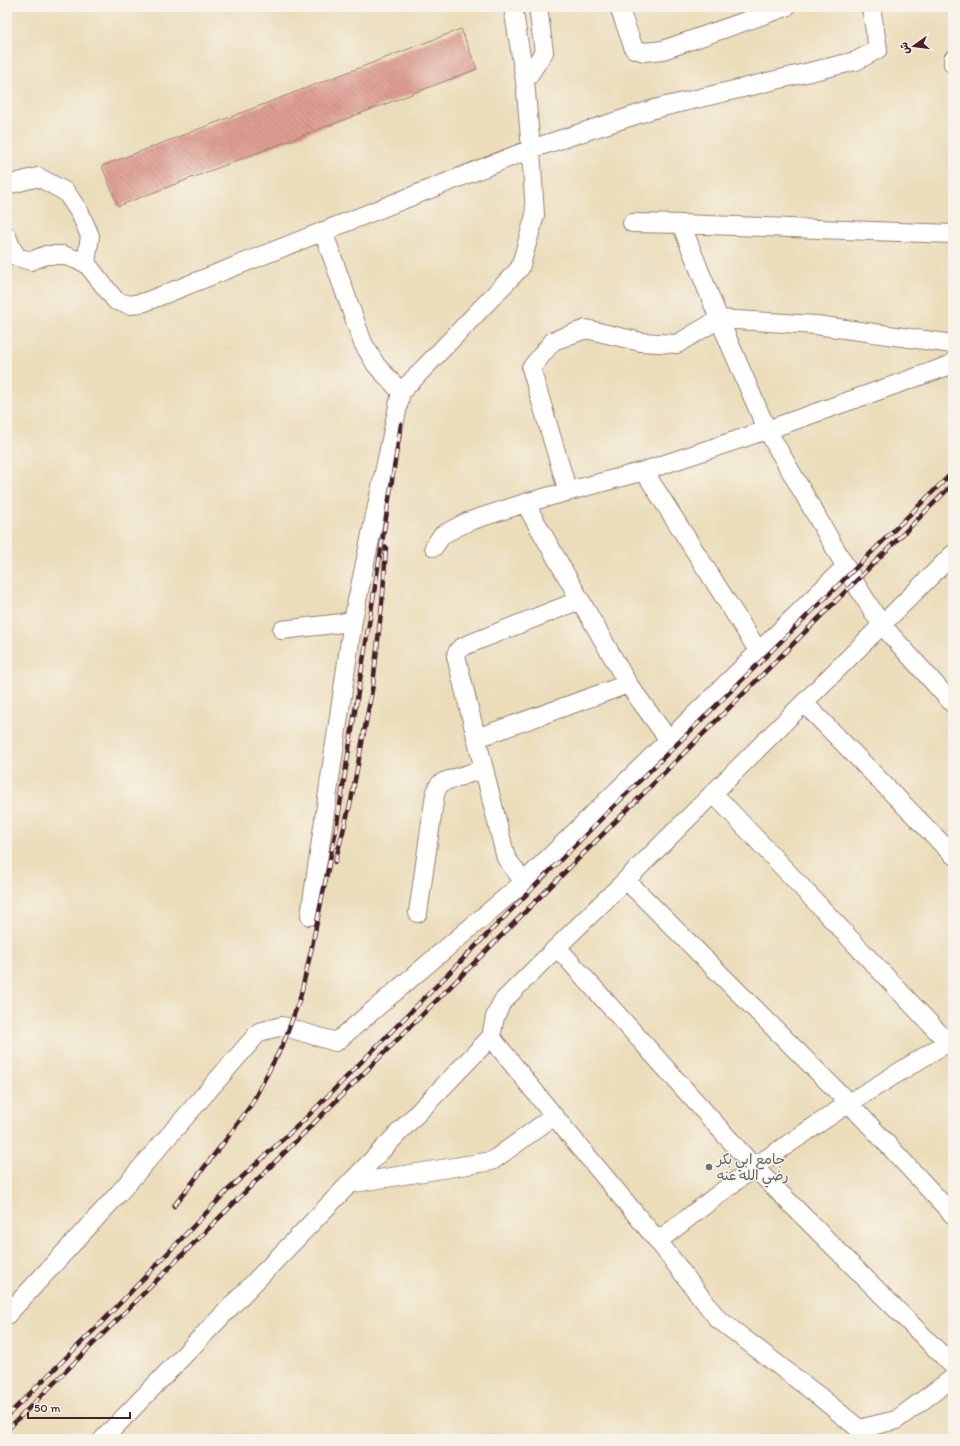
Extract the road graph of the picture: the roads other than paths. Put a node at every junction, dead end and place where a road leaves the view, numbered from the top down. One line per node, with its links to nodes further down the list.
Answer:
1 (513, 7): 9 (street)
2 (538, 7): 9 (street)
3 (619, 7): 6 (street)
4 (786, 7): 6 (street)
5 (872, 7): 10 (street)
6 (750, 13)
7 (953, 59): 8 (street)
8 (953, 64)
9 (525, 81): 10 (street)
10 (532, 149): 14 (street); 21 (street)
11 (7, 185): 17 (street)
12 (632, 223): 13 (street)
13 (680, 224): 15 (street); 18 (street)
14 (323, 231): 17 (street); 21 (street)
15 (953, 234)
16 (7, 236): 17 (street)
17 (86, 263)
18 (719, 319): 19 (street); 22 (street); 24 (street)
19 (953, 344)
20 (953, 363): 22 (street)
21 (401, 392): 30 (street)
22 (767, 430): 23 (street); 28 (street)
23 (644, 471): 24 (street); 33 (street)
24 (568, 492): 25 (street)
25 (525, 503): 26 (street); 29 (street)
26 (434, 547)
27 (952, 557): 31 (street)
28 (845, 567): 31 (street); 33 (street)
29 (580, 600): 34 (street); 37 (street)
30 (353, 620): 32 (street); 45 (street)
31 (881, 624): 35 (street); 36 (street)
32 (282, 630)
33 (759, 652): 38 (street)
34 (628, 684): 37 (street); 38 (street)
35 (804, 703): 40 (street); 41 (street)
36 (953, 704)
37 (477, 738): 39 (street)
38 (669, 740): 43 (street)
39 (483, 769): 43 (street); 44 (street)
40 (713, 793): 42 (street); 48 (street)
41 (953, 855)
42 (626, 880): 46 (street); 49 (street)
43 (524, 882): 55 (street)
44 (418, 913)
45 (310, 916)
46 (557, 947): 47 (street); 51 (street)
47 (490, 1037): 50 (street); 52 (street)
48 (951, 1043): 49 (street)
49 (849, 1103): 51 (street); 53 (street)
50 (554, 1116): 52 (street); 54 (street)
51 (754, 1166): 54 (street); 56 (street)
52 (348, 1184): 58 (street)
53 (953, 1215)
54 (658, 1241): 57 (street)
55 (7, 1315)
56 (953, 1366)
57 (953, 1378)
58 (103, 1439)

